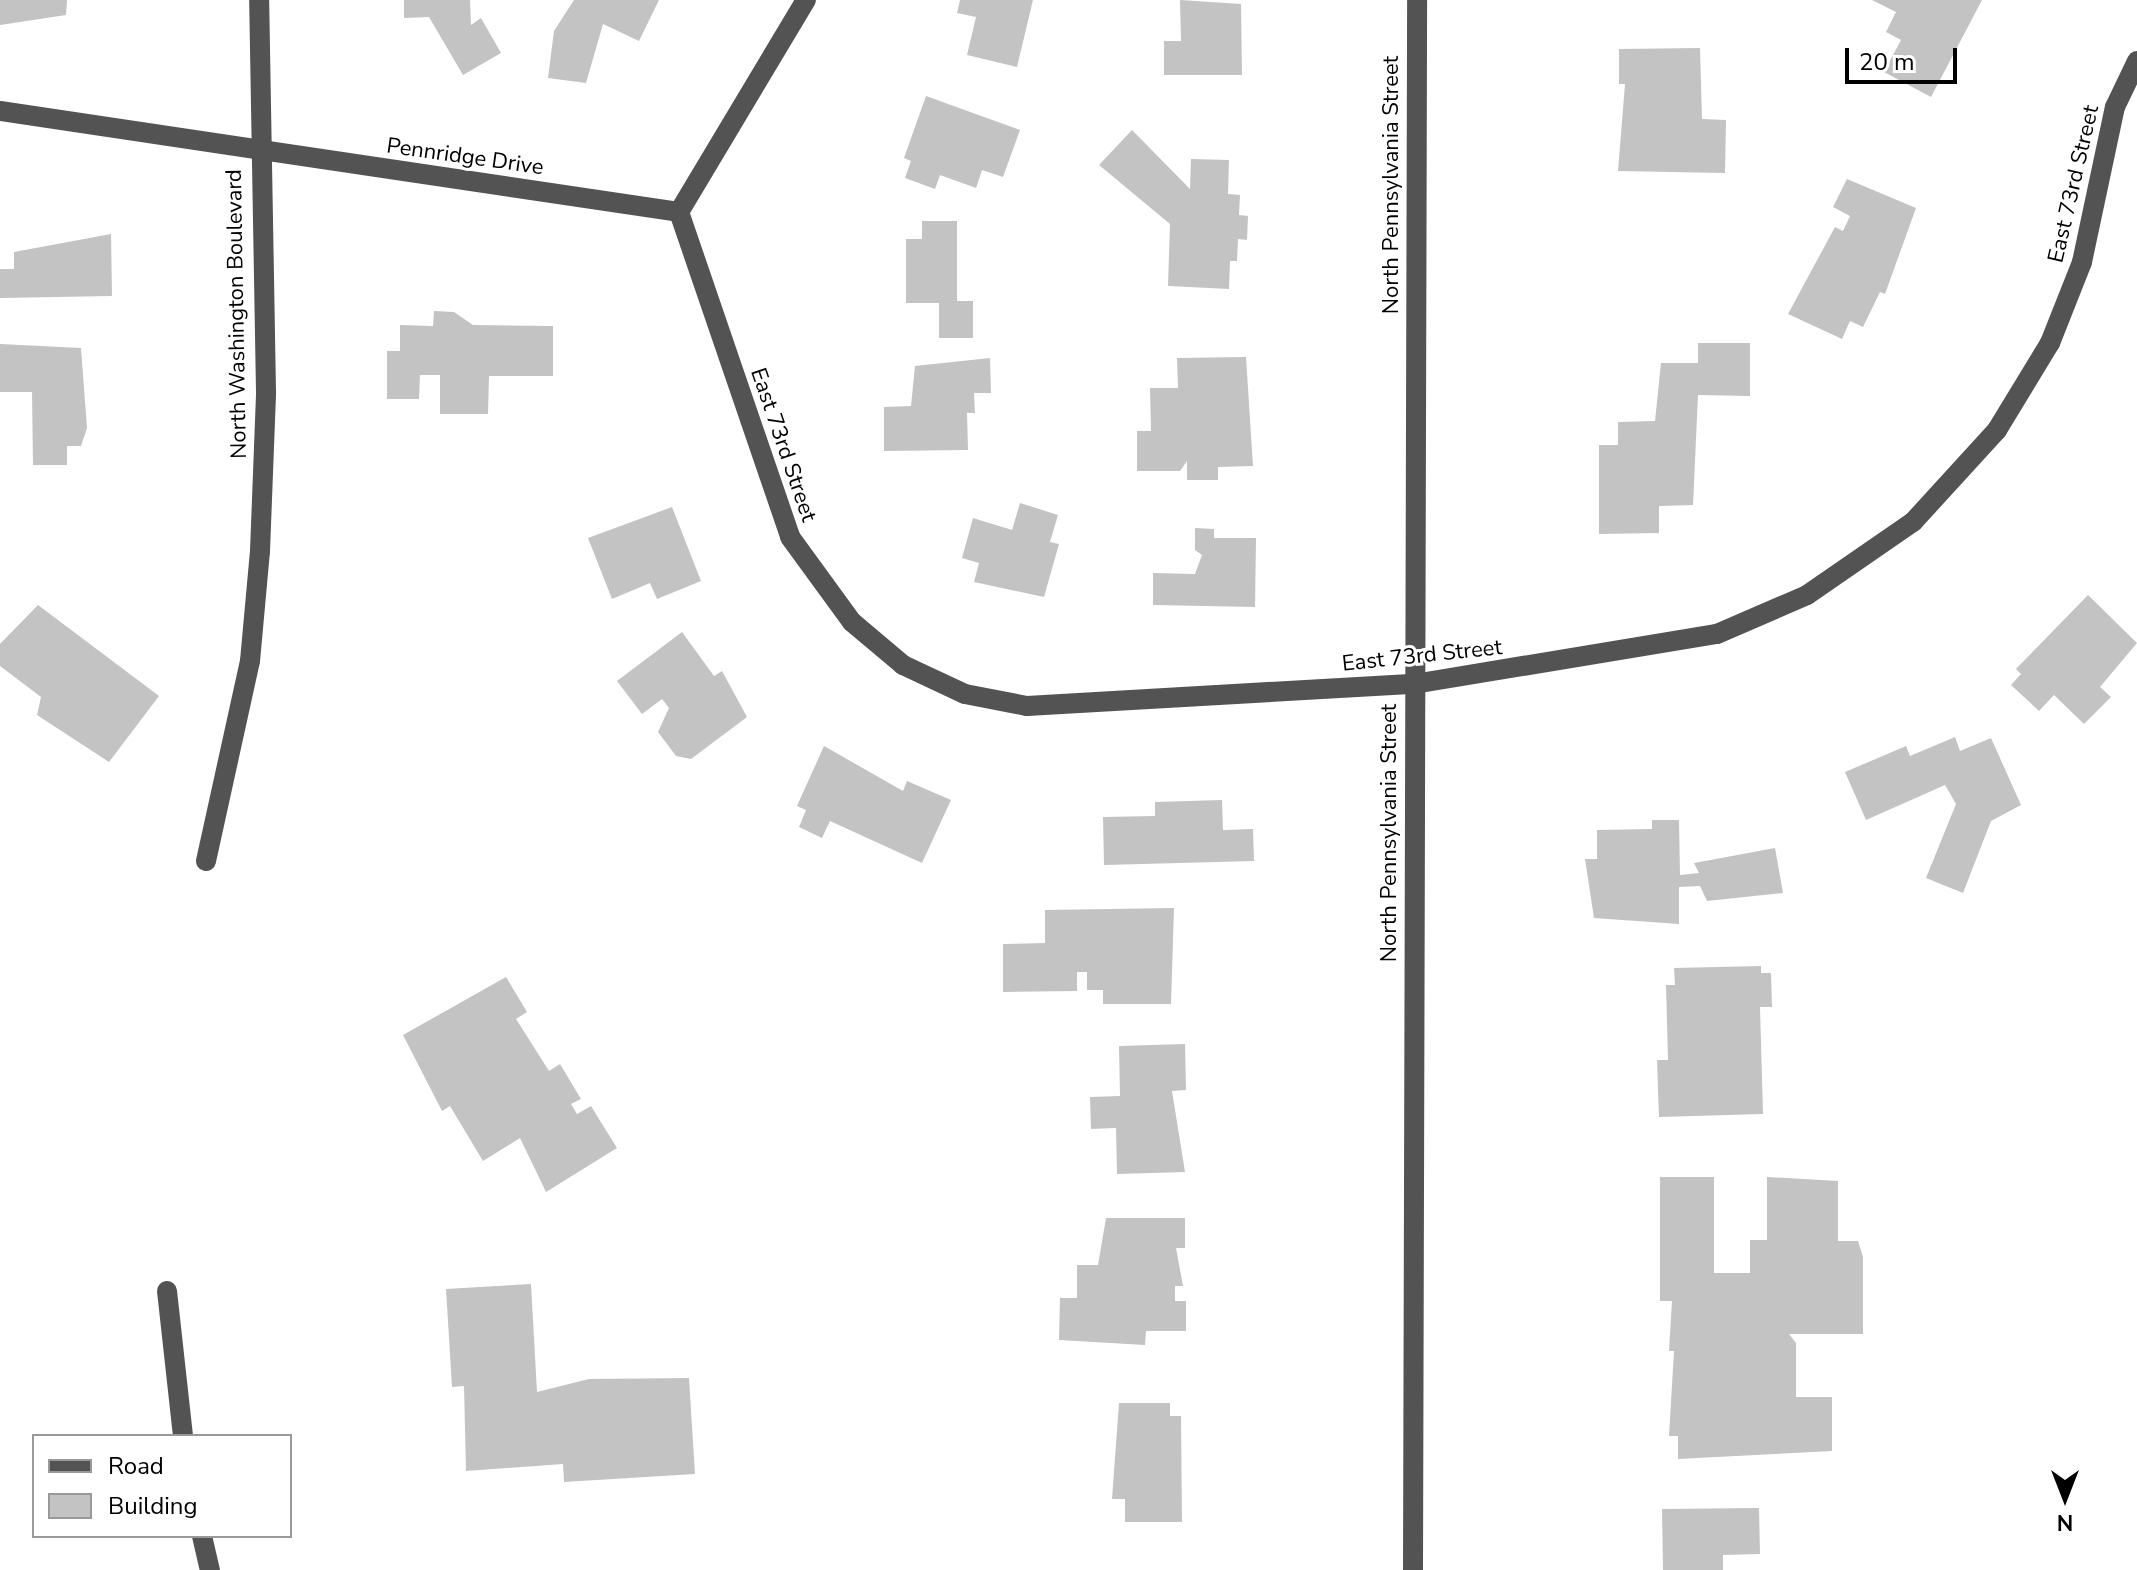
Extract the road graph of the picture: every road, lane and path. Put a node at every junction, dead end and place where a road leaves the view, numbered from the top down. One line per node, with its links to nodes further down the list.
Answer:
1 (259, 0): 6 (street, North Washington Boulevard)
2 (806, 0): 7 (street)
3 (1417, 0): 8 (street, North Pennsylvania Street)
4 (2137, 61): 8 (street, East 73rd Street)
5 (0, 111): 6 (street, Pennridge Drive)
6 (258, 152): 7 (street, Pennridge Drive); 9 (street, North Washington Boulevard)
7 (679, 212): 8 (street, East 73rd Street)
8 (1414, 684): 14 (street, North Pennsylvania Street)
9 (206, 861)
10 (167, 1291): 11 (street)
11 (183, 1434)
12 (202, 1538): 13 (street)
13 (210, 1570)
14 (1413, 1570)

